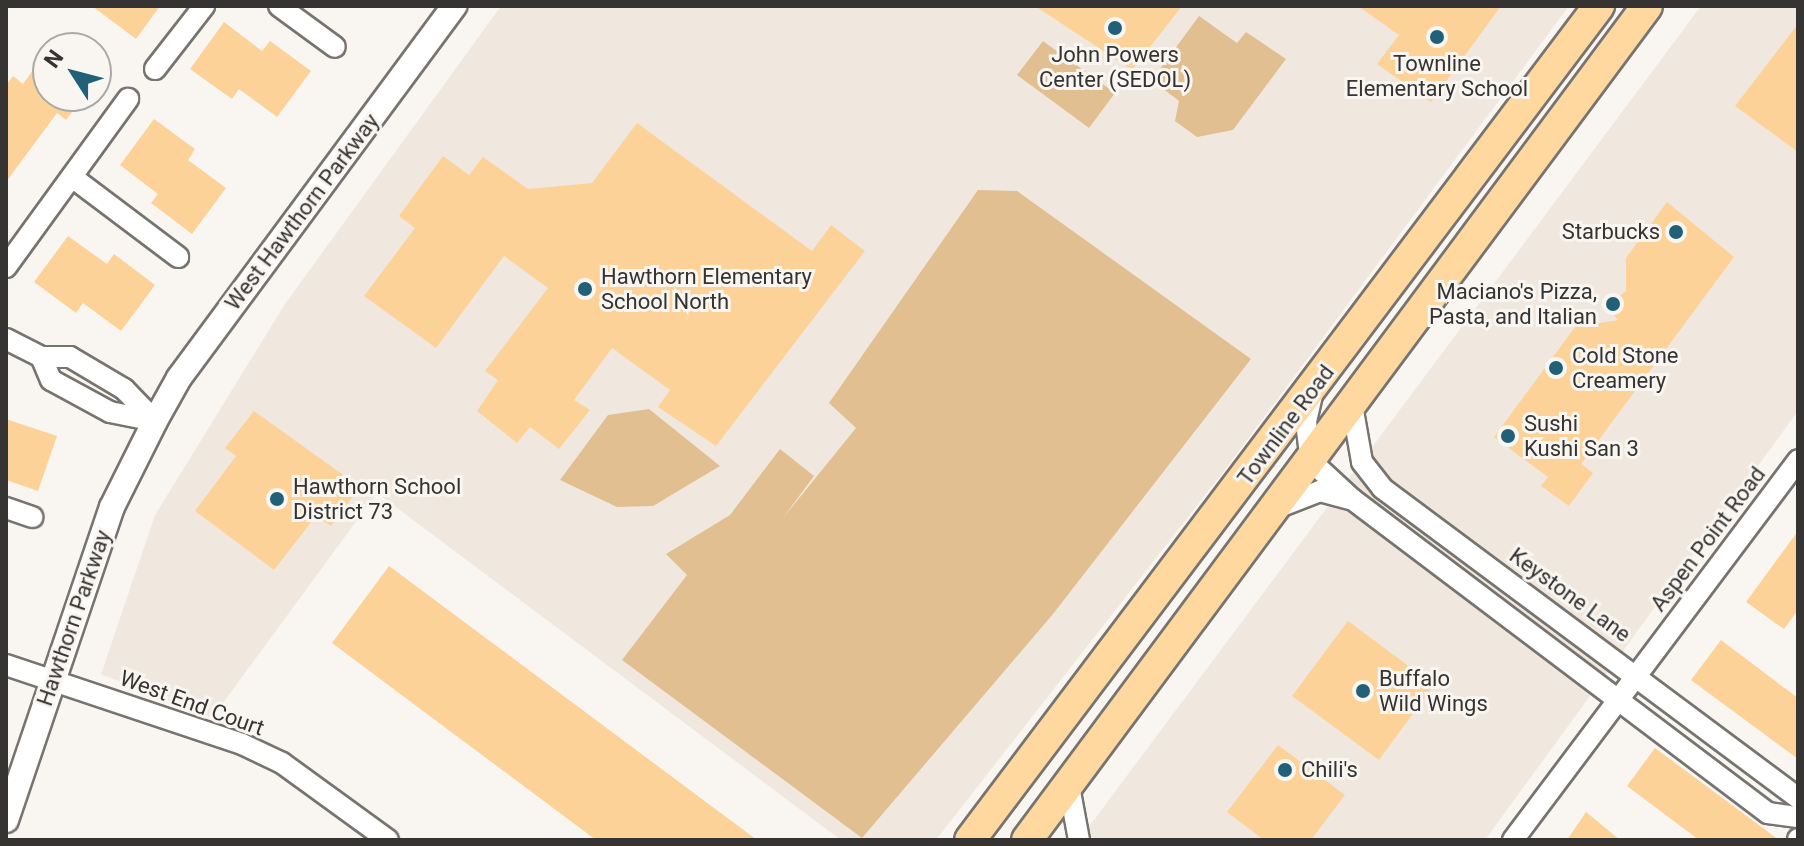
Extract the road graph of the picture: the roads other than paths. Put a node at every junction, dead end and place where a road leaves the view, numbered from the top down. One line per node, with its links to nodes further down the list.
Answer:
1 (204, 6): 7 (street)
2 (279, 6): 6 (street)
3 (454, 6): 16 (street, West Hawthorn Parkway)
4 (1599, 6): 14 (main road, Townline Road)
5 (1647, 6): 15 (main road, Townline Road)
6 (335, 47)
7 (155, 69)
8 (128, 99): 9 (street)
9 (72, 177): 10 (street); 11 (street)
10 (178, 257)
11 (6, 267)
12 (6, 339): 13 (street)
13 (41, 357): 16 (street); 16 (street)
14 (1314, 387): 18 (street); 32 (main road, Townline Road)
15 (1352, 405): 18 (main road, Townline Road); 24 (street, Keystone Lane)
16 (155, 421): 25 (street, Hawthorn Parkway)
17 (1798, 460): 24 (street, Aspen Point Road)
18 (1311, 461): 19 (street); 21 (main road, Townline Road)
19 (1352, 499): 21 (street); 26 (street)
20 (6, 508): 22 (street)
21 (1274, 509): 27 (main road, Townline Road)
22 (32, 517)
23 (6, 665): 25 (street, West End Court)
24 (1638, 674): 26 (street, Aspen Point Road); 28 (street, Keystone Lane)
25 (55, 676): 30 (street, Hawthorn Parkway); 31 (street, West End Court)
26 (1620, 698): 29 (street); 35 (street, Aspen Point Road)
27 (1069, 786): 33 (main road, Townline Road); 34 (street)
28 (1798, 798)
29 (1798, 817)
30 (6, 820)
31 (388, 840)
32 (970, 840)
33 (1027, 840)
34 (1079, 840)
35 (1513, 840)

